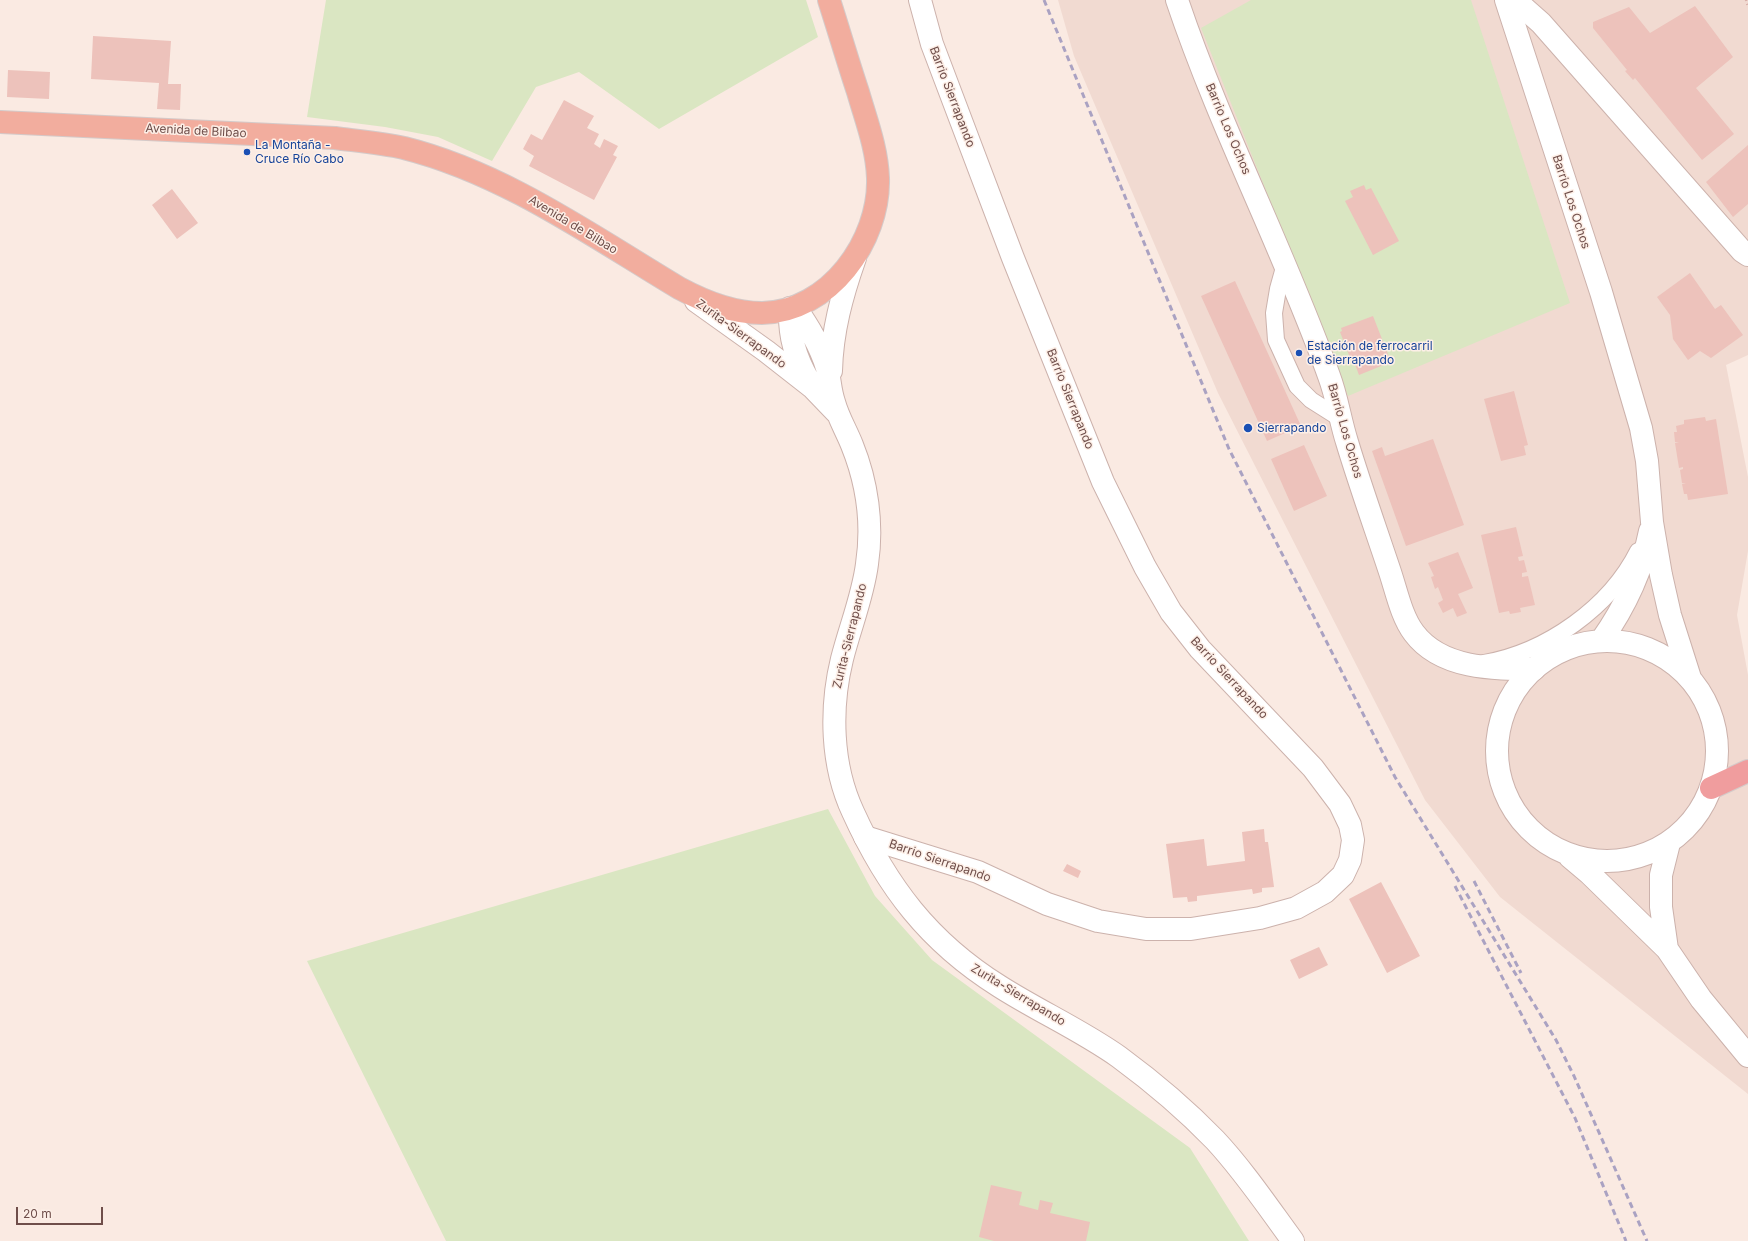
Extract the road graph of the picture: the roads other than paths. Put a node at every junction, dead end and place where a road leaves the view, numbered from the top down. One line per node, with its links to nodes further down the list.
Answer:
1 (829, 0): 7 (highway, Avenida de Bilbao)
2 (920, 0): 22 (street, Barrio Sierrapando)
3 (1176, 0): 9 (street, Barrio Los Ochos)
4 (1506, 0): 15 (street, Barrio Los Ochos)
5 (1515, 0): 8 (street)
6 (0, 122): 10 (highway, Avenida de Bilbao)
7 (858, 250): 11 (highway, Avenida de Bilbao); 13 (street, Zurita-Sierrapando)
8 (1748, 256)
9 (1285, 264): 14 (street, Barrio Los Ochos); 14 (lane)
10 (679, 288): 11 (highway, Avenida de Bilbao); 12 (street, Zurita-Sierrapando)
11 (792, 308): 12 (street, Zurita-Sierrapando); 13 (street, Zurita-Sierrapando)
12 (812, 387): 13 (street)
13 (835, 407): 22 (street, Zurita-Sierrapando)
14 (1341, 419): 17 (street, Barrio Los Ochos)
15 (1652, 522): 16 (street); 17 (lane); 19 (street)
16 (1602, 641): 18 (street); 19 (street)
17 (1470, 665): 18 (street, Barrio Los Ochos)
18 (1534, 669): 24 (street)
19 (1690, 678): 21 (street)
20 (1748, 771): 21 (highway)
21 (1711, 788): 23 (street)
22 (865, 837): 27 (street, Zurita-Sierrapando)
23 (1669, 843): 24 (street); 25 (street)
24 (1567, 855): 25 (street)
25 (1667, 949): 26 (street)
26 (1748, 1056)
27 (1293, 1241)

